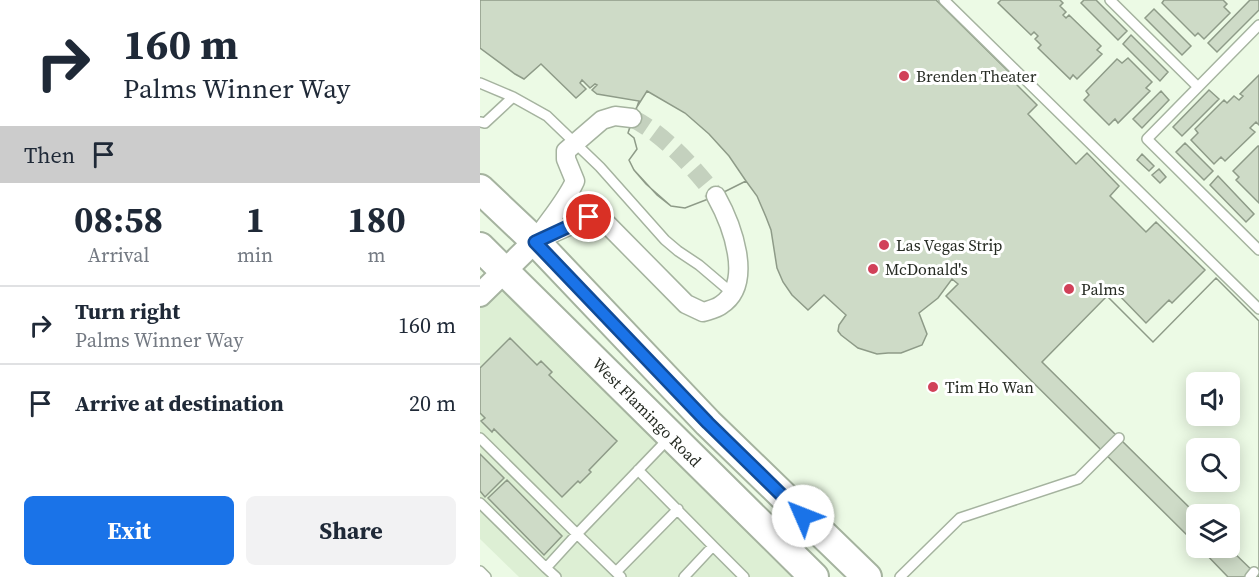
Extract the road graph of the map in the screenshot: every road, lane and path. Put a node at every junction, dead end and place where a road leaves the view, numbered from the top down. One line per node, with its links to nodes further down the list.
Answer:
1 (944, 0): 18 (lane)
2 (1110, 0): 5 (lane)
3 (1259, 25): 5 (lane)
4 (480, 83): 6 (lane)
5 (1198, 87): 14 (lane)
6 (513, 97): 8 (lane); 9 (lane)
7 (632, 118): 9 (street)
8 (480, 122)
9 (574, 142): 12 (street); 16 (lane)
10 (480, 189): 12 (main road)
11 (716, 196): 16 (street)
12 (535, 242): 15 (street); 16 (street); 37 (main road)
13 (480, 247): 15 (main road, West Flamingo Road)
14 (1259, 250)
15 (504, 271): 17 (street); 19 (main road, West Flamingo Road)
16 (732, 294)
17 (480, 295)
18 (1259, 309)
19 (671, 436): 22 (lane); 25 (main road, West Flamingo Road)
20 (480, 438): 26 (lane)
21 (1119, 438): 38 (lane)
22 (638, 470): 24 (lane); 26 (lane)
23 (480, 503): 28 (lane)
24 (678, 509): 27 (lane); 30 (lane)
25 (766, 530): 35 (main road, West Flamingo Road); 36 (main road)
26 (577, 534): 28 (lane); 30 (lane)
27 (713, 546): 33 (lane); 34 (lane)
28 (546, 568): 32 (lane)
29 (480, 571): 31 (lane)
30 (618, 575)
31 (486, 577)
32 (556, 577)
33 (684, 577)
34 (744, 577)
35 (814, 577)
36 (842, 577)
37 (867, 577)
38 (900, 577)

